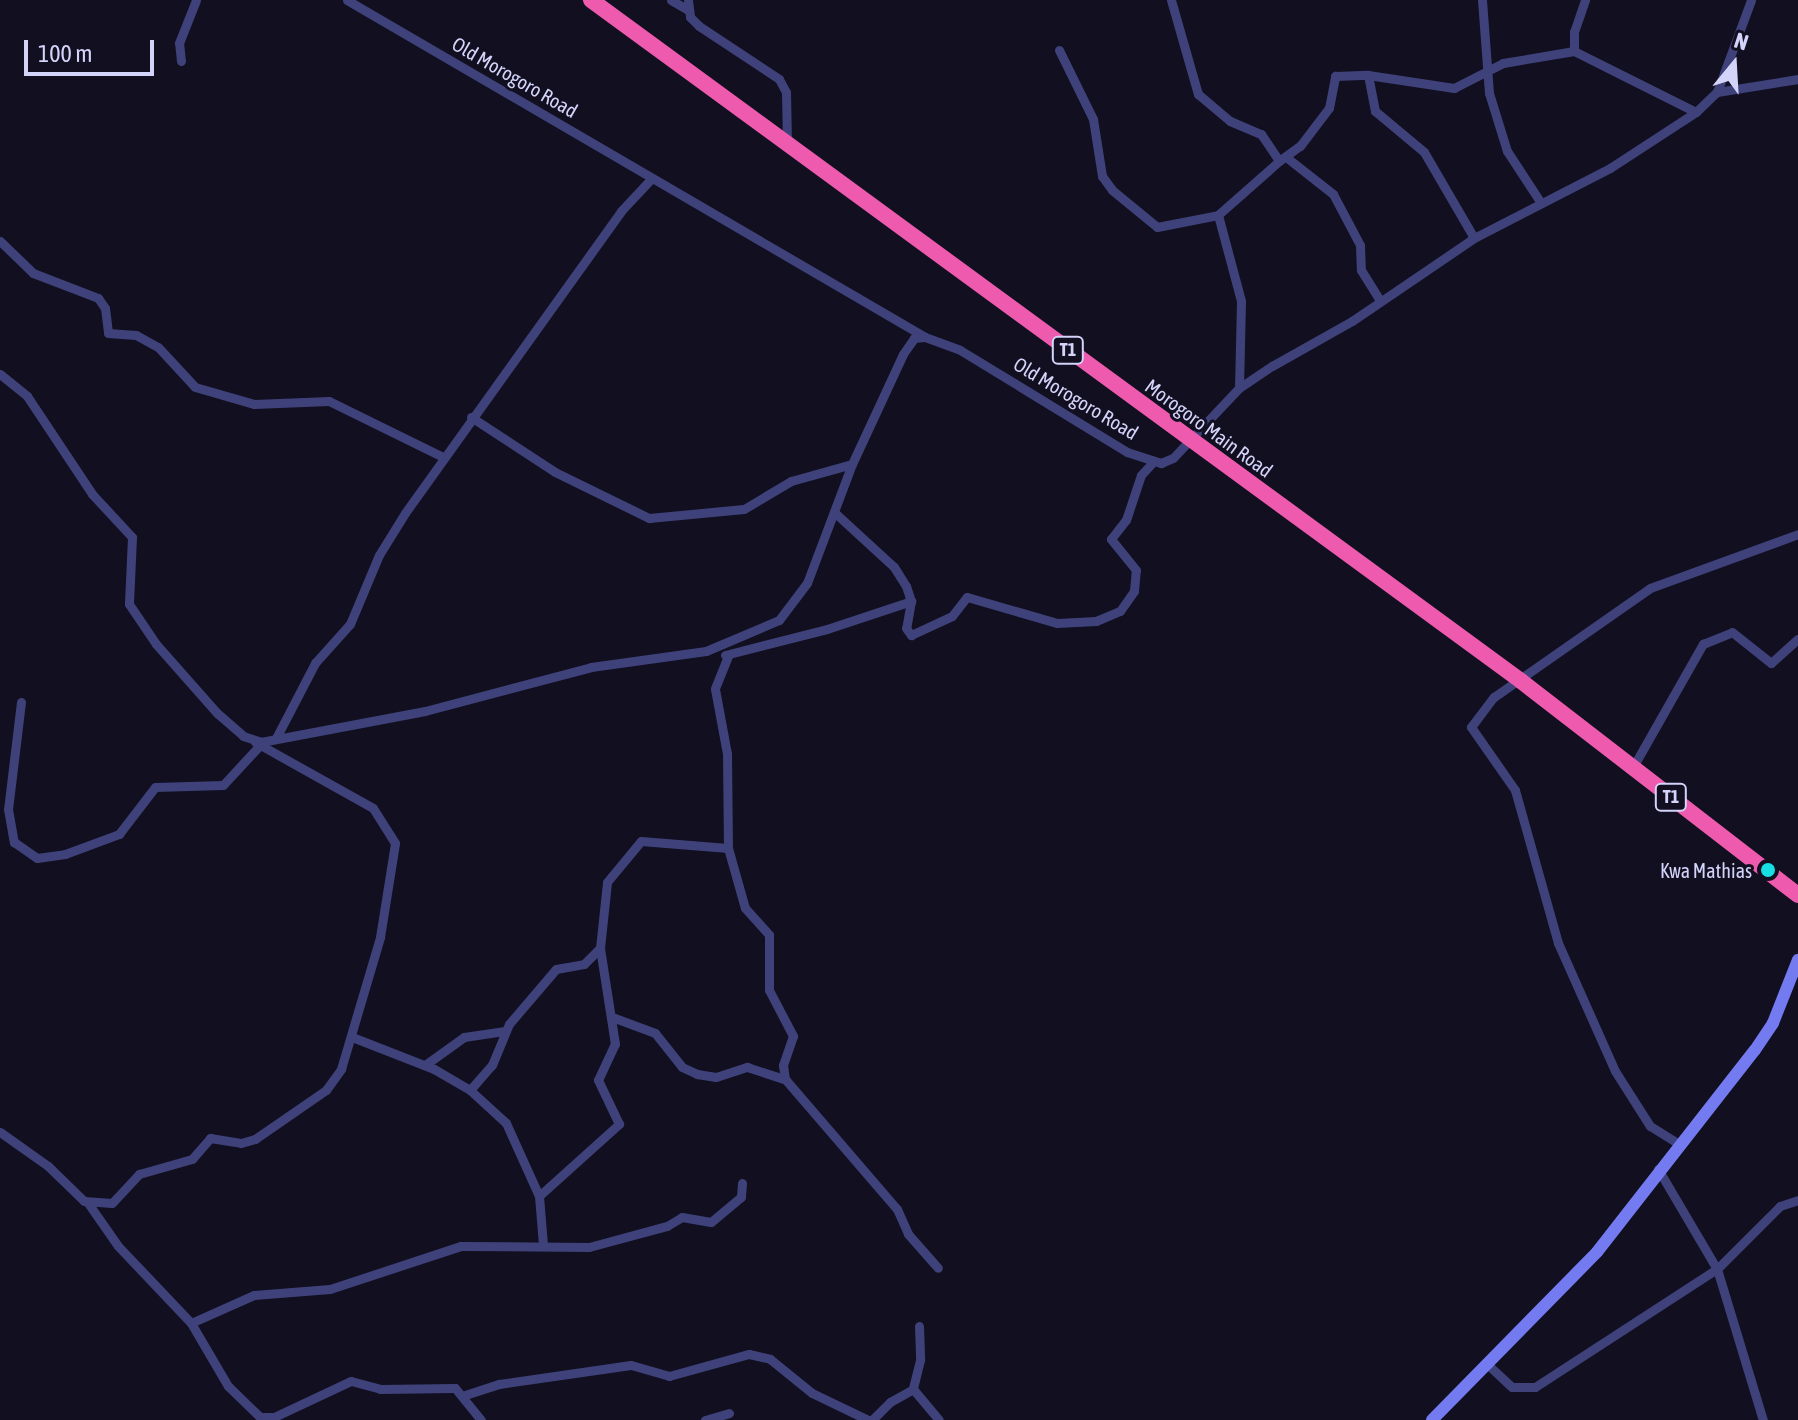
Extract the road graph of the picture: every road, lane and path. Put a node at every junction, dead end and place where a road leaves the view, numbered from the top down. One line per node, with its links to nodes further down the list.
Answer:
1 (196, 0): 12 (street)
2 (347, 0): 20 (street, Old Morogoro Road)
3 (591, 0): 18 (highway, Morogoro Main Road / T1)
4 (671, 0): 9 (street)
5 (1171, 0): 19 (street)
6 (1482, 0): 13 (street)
7 (1585, 0): 11 (street)
8 (1751, 0): 16 (street, Old Morogoro Road)
9 (688, 5): 18 (street)
10 (1059, 50): 22 (street)
11 (1574, 51): 13 (street); 17 (street)
12 (181, 61)
13 (1485, 72): 14 (street); 21 (street)
14 (1368, 75): 19 (street); 23 (street)
15 (1798, 79): 16 (street)
16 (1717, 92): 17 (street, Old Morogoro Road)
17 (1696, 112): 21 (street, Old Morogoro Road)
18 (787, 144): 30 (highway, Morogoro Main Road / T1)
19 (1282, 159): 22 (street); 25 (street)
20 (652, 178): 26 (street, Old Morogoro Road); 29 (street)
21 (1541, 203): 23 (street, Old Morogoro Road)
22 (1218, 215): 28 (street)
23 (1474, 238): 25 (street, Old Morogoro Road)
24 (0, 241): 31 (street)
25 (1380, 301): 28 (street, Old Morogoro Road)
26 (925, 337): 32 (street, Old Morogoro Road); 33 (street)
27 (0, 374): 43 (street)
28 (1239, 388): 30 (street, Old Morogoro Road)
29 (471, 417): 31 (street); 33 (street)
30 (1193, 441): 32 (street, Old Morogoro Road); 40 (highway, Morogoro Main Road / T1)
31 (443, 457): 42 (street)
32 (1152, 463): 36 (street)
33 (852, 464): 34 (street)
34 (834, 512): 36 (street); 38 (street)
35 (1798, 534): 40 (street)
36 (911, 601): 39 (street)
37 (1798, 639): 44 (street)
38 (706, 651): 39 (street); 42 (street)
39 (728, 656): 45 (street)
40 (1521, 681): 44 (highway, Morogoro Main Road / T1); 56 (street)
41 (21, 702): 43 (street)
42 (276, 738): 43 (street)
43 (257, 743): 51 (street)
44 (1633, 767): 46 (highway, Morogoro Main Road / T1)
45 (728, 848): 47 (street); 53 (street)
46 (1798, 895)
47 (600, 948): 49 (street); 50 (street)
48 (1798, 960): 56 (street)
49 (612, 1017): 53 (street); 59 (street)
50 (504, 1031): 52 (street); 54 (street)
51 (352, 1037): 52 (street); 61 (street)
52 (425, 1065): 54 (street)
53 (785, 1079): 63 (street)
54 (470, 1090): 59 (street)
55 (0, 1132): 61 (street)
56 (1679, 1144): 57 (street)
57 (1658, 1169): 64 (street); 67 (street)
58 (742, 1183): 62 (street)
59 (539, 1196): 62 (street)
60 (1798, 1200): 64 (street)
61 (88, 1202): 65 (street)
62 (543, 1245): 65 (street)
63 (938, 1268)
64 (1717, 1269): 67 (street); 76 (street)
65 (191, 1323): 69 (street)
66 (919, 1326): 68 (street)
67 (1486, 1363): 75 (street)
68 (913, 1389): 73 (street); 74 (street)
69 (465, 1395): 71 (street); 73 (street)
70 (729, 1413): 72 (street)
71 (481, 1420)
72 (705, 1420)
73 (870, 1420)
74 (939, 1420)
75 (1432, 1420)
76 (1763, 1420)

